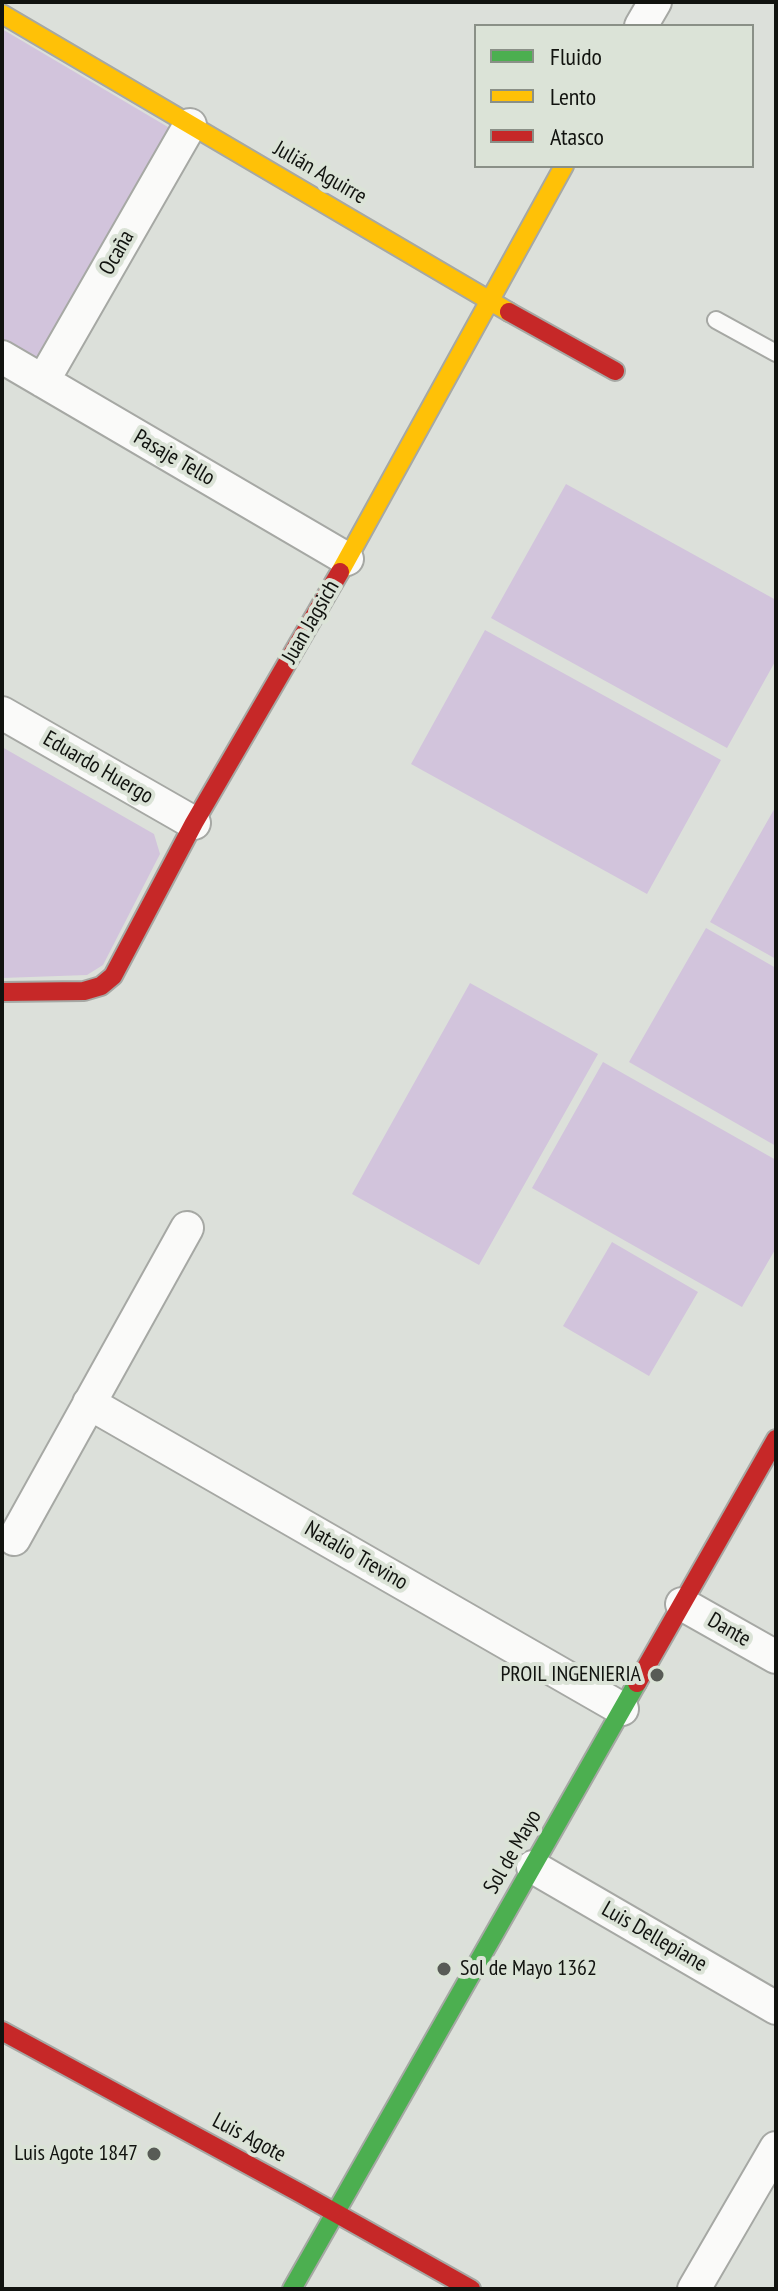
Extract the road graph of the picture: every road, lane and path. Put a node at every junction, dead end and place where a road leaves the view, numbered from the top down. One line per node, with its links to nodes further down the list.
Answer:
1 (2, 14): 2 (street, Julián Aguirre)
2 (190, 125): 4 (street, Julián Aguirre); 9 (street, Ocaña)
3 (563, 168): 4 (street, Juan Jagsich)
4 (490, 301): 8 (street, Julián Aguirre); 10 (street, Juan Jagsich)
5 (716, 320): 6 (lane)
6 (776, 353)
7 (2, 357): 9 (street, Pasaje Tello)
8 (615, 371)
9 (43, 381): 10 (street, Pasaje Tello)
10 (347, 559): 12 (street, Juan Jagsich)
11 (2, 713): 12 (street, Eduardo Huergo)
12 (194, 823): 13 (street, Juan Jagsich)
13 (2, 992)
14 (187, 1228): 15 (street)
15 (89, 1403): 17 (street); 20 (street, Natalio Trevino)
16 (776, 1439): 18 (street, Sol de Mayo)
17 (14, 1539)
18 (682, 1604): 19 (street, Dante); 20 (street, Sol de Mayo)
19 (776, 1657)
20 (622, 1709): 21 (street, Sol de Mayo)
21 (533, 1867): 22 (street, Luis Dellepiane); 25 (street, Sol de Mayo)
22 (776, 2008)
23 (2, 2031): 25 (street, Luis Agote)
24 (776, 2148): 28 (street)
25 (335, 2214): 26 (street, Sol de Mayo); 27 (street, Luis Agote)
26 (292, 2289)
27 (471, 2289)
28 (694, 2289)

